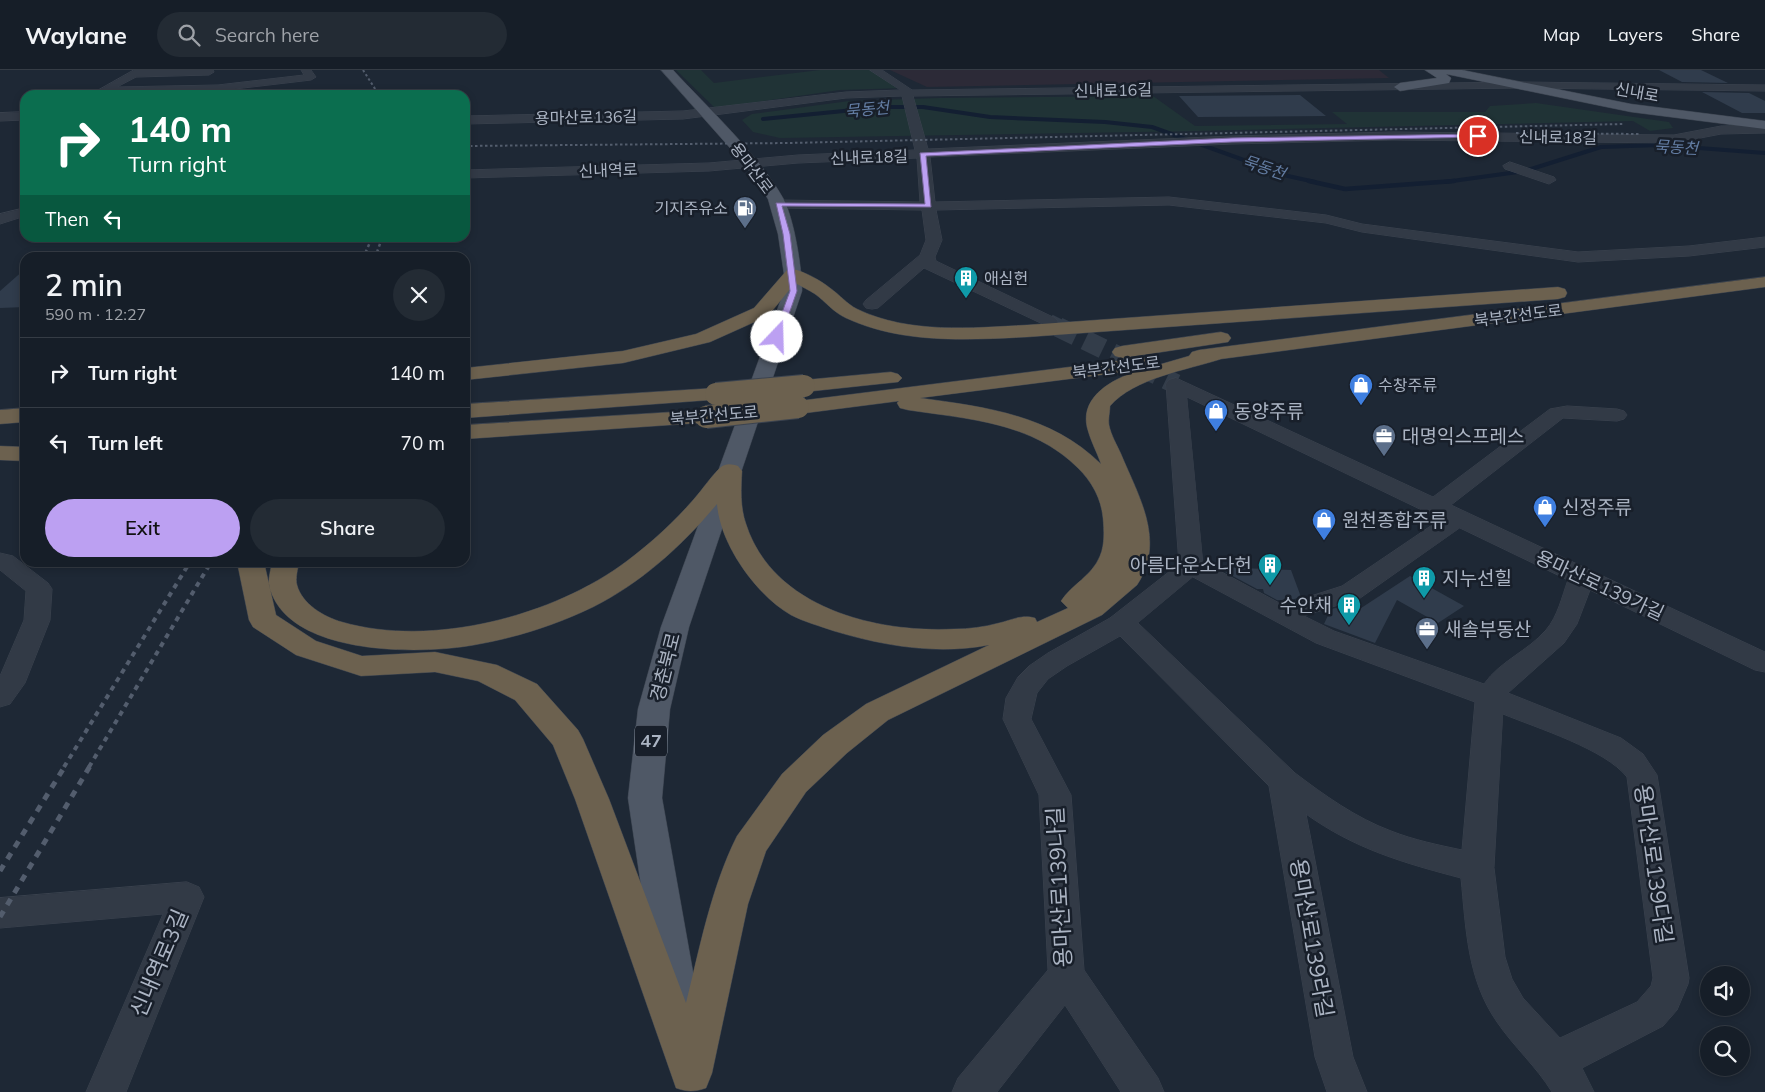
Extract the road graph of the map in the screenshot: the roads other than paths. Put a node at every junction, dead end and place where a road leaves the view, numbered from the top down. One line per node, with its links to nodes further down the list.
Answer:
1 (306, 70): 13 (street)
2 (667, 70): 17 (main road, 용마산로 / 47)
3 (875, 70): 14 (street)
4 (1430, 70): 10 (main road)
5 (1446, 70): 8 (main road, 신내로)
6 (139, 72): 7 (street); 12 (street)
7 (219, 72)
8 (1520, 86): 9 (street, 신내로16길); 10 (street, 신내로16길); 15 (main road, 신내로)
9 (1605, 86): 11 (street, 신내로16길); 15 (main road)
10 (1400, 87): 14 (street, 신내로16길)
11 (1765, 88)
12 (104, 90)
13 (141, 90)
14 (907, 95): 17 (street, 신내로16길); 25 (street)
15 (1604, 102): 16 (main road, 신내로)
16 (1631, 108): 22 (main road, 신내로); 24 (main road)
17 (707, 113): 20 (street, 용마산로136길); 26 (main road, 용마산로 / 47)
18 (20, 116): 19 (street)
19 (0, 117)
20 (470, 120)
21 (20, 127): 23 (street)
22 (1765, 127): 24 (street, 신내로18길)
23 (0, 128)
24 (1695, 136): 25 (street, 신내로18길)
25 (922, 155): 26 (street, 신내로18길); 31 (street)
26 (751, 163): 28 (street, 신내역로); 30 (main road, 용마산로 / 47)
27 (1510, 166): 29 (street)
28 (470, 174)
29 (1549, 180)
30 (778, 204): 31 (street); 39 (main road, 용마산로 / 47)
31 (928, 206): 36 (street); 37 (street)
32 (20, 209): 33 (street)
33 (0, 211)
34 (20, 213): 35 (street)
35 (0, 220)
36 (1765, 242)
37 (927, 257): 42 (street); 43 (street)
38 (1765, 266): 41 (highway, 북부간선도로)
39 (793, 274): 41 (highway); 45 (highway); 48 (main road, 용마산로 / 47)
40 (1765, 282): 44 (highway, 북부간선도로)
41 (1558, 293): 46 (highway, 북부간선도로)
42 (872, 304)
43 (1049, 322)
44 (1218, 354): 47 (highway, 북부간선도로); 80 (highway)
45 (470, 373)
46 (801, 397): 47 (highway, 북부간선도로); 49 (highway, 북부간선도로, bridge); 55 (highway, 북부간선도로, bridge)
47 (877, 398): 62 (highway)
48 (754, 401): 62 (main road, 경춘북로 / 47)
49 (470, 410)
50 (20, 415): 52 (highway)
51 (1617, 415): 63 (street)
52 (0, 417)
53 (20, 421): 54 (highway)
54 (0, 422)
55 (584, 425): 56 (highway, 북부간선도로); 59 (highway)
56 (470, 432)
57 (20, 444): 58 (highway)
58 (0, 445)
59 (470, 445)
60 (0, 453): 61 (highway)
61 (20, 454)
62 (730, 471): 68 (highway); 80 (main road, 경춘북로 / 47)
63 (1434, 507): 64 (street, 용마산로139가길); 66 (street, 용마산로139가길)
64 (1458, 518): 69 (street, 용마산로139가길); 70 (street)
65 (0, 560): 73 (street)
66 (1191, 566): 70 (street, 용마산로139다길); 71 (street, 용마산로139나길)
67 (251, 567): 80 (highway)
68 (285, 567)
69 (1582, 576): 72 (street, 용마산로139가길); 74 (street)
70 (1280, 614): 74 (street, 용마산로139다길)
71 (1121, 621): 75 (street); 78 (street, 용마산로139나길)
72 (1765, 663)
73 (0, 697)
74 (1490, 697): 76 (street, 용마산로139다길); 79 (street, 용마산로139다길)
75 (1284, 781): 76 (street); 84 (street, 용마산로139라길)
76 (1477, 868): 79 (street, 용마산로139다길)
77 (0, 913): 81 (street, 신내역로3길)
78 (1066, 975): 82 (street, 용마산로139나길); 83 (street)
79 (1565, 1077)
80 (692, 1082)
81 (106, 1092)
82 (972, 1092)
83 (1144, 1092)
84 (1347, 1092)

